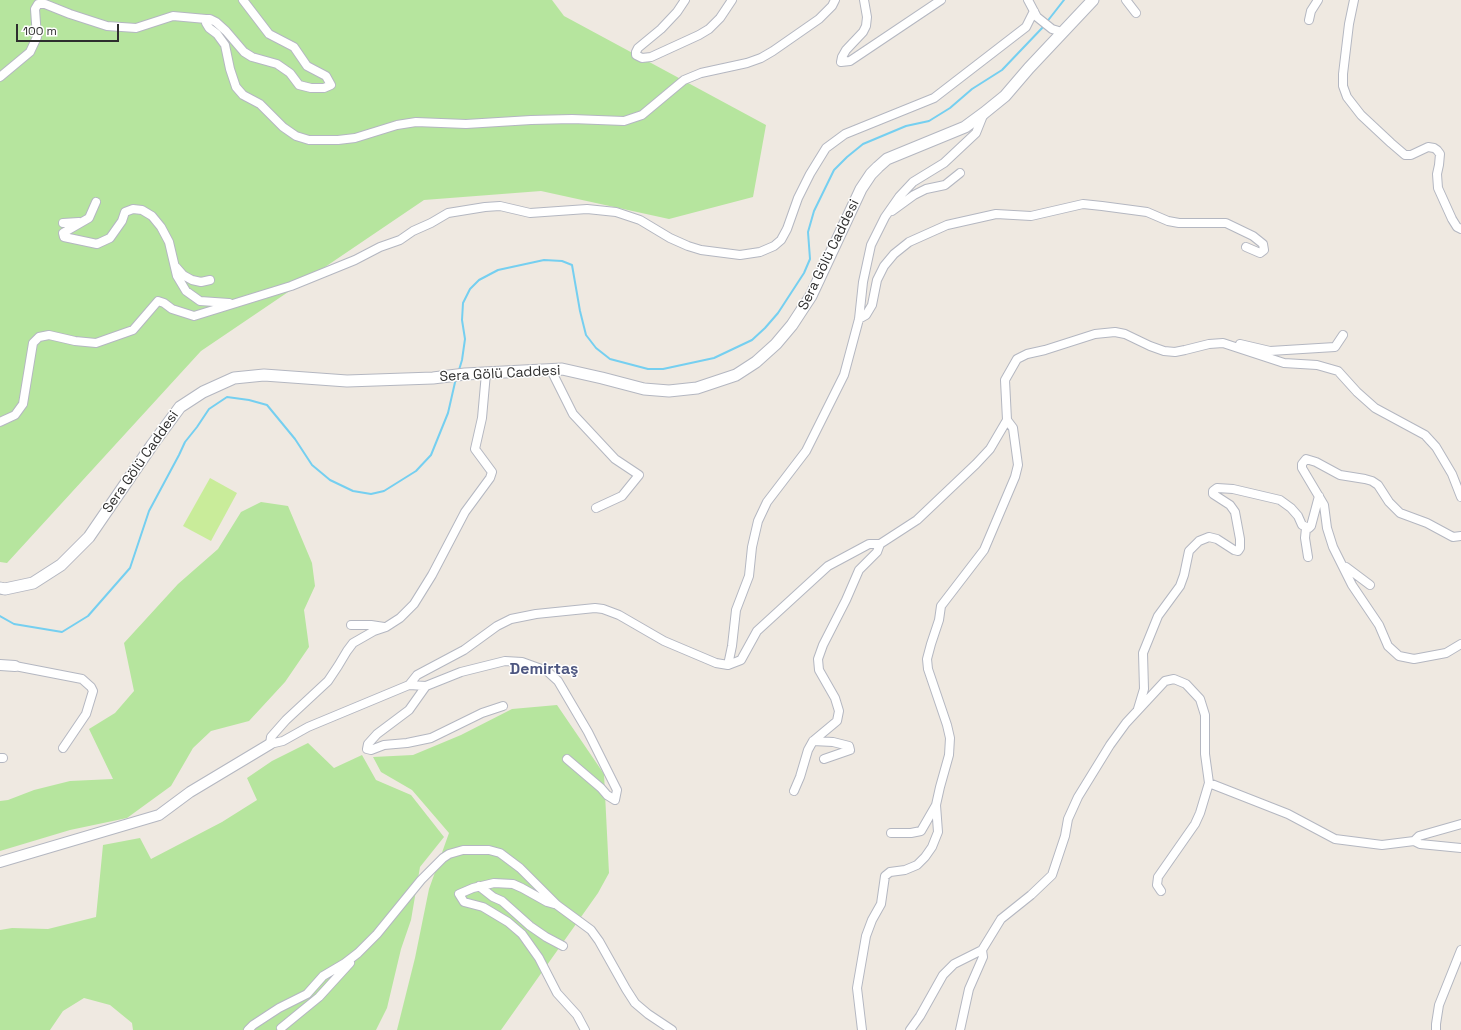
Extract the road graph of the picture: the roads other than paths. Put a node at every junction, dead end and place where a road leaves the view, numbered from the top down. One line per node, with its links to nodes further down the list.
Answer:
1 (243, 0): 14 (street)
2 (685, 0): 3 (street)
3 (732, 0)
4 (835, 0): 14 (street)
5 (864, 0): 6 (street)
6 (941, 0)
7 (1028, 0): 13 (street)
8 (1093, 0): 16 (main road, Sera Gölü Caddesi)
9 (1126, 0): 12 (street)
10 (1318, 0): 15 (street)
11 (1354, 0): 24 (street)
12 (1136, 13)
13 (1035, 14): 16 (street); 28 (street)
14 (206, 19): 17 (street)
15 (1309, 20)
16 (1057, 31): 18 (main road, Sera Gölü Caddesi)
17 (0, 77)
18 (984, 113): 21 (street); 32 (main road, Sera Gölü Caddesi)
19 (960, 173): 21 (street)
20 (96, 202): 22 (street)
21 (885, 216): 29 (street)
22 (82, 222): 23 (street); 26 (street)
23 (63, 223)
24 (1461, 229)
25 (1246, 247): 29 (street)
26 (176, 266): 27 (street); 28 (street)
27 (210, 280)
28 (234, 304): 35 (street)
29 (859, 318): 50 (street)
30 (1343, 335): 31 (street)
31 (1209, 344): 34 (street); 37 (street)
32 (551, 370): 33 (main road, Sera Gölü Caddesi); 38 (street)
33 (486, 373): 45 (main road, Sera Gölü Caddesi); 47 (street)
34 (1007, 420): 41 (street); 63 (street)
35 (0, 422)
36 (1319, 496): 39 (street); 40 (street); 43 (street)
37 (1461, 498)
38 (596, 508)
39 (1306, 528): 42 (street); 55 (street)
40 (1461, 536)
41 (880, 544): 50 (street); 56 (street)
42 (1308, 557)
43 (1342, 564): 44 (street); 48 (street)
44 (1370, 585)
45 (0, 588)
46 (351, 625): 47 (street)
47 (386, 627): 57 (street)
48 (1461, 644)
49 (0, 665): 51 (street)
50 (728, 665): 52 (street)
51 (15, 666): 58 (street)
52 (409, 685): 53 (street); 57 (street)
53 (426, 686): 54 (street); 59 (street)
54 (503, 706)
55 (1137, 711): 61 (street); 73 (street)
56 (813, 741): 60 (street); 62 (street)
57 (270, 744): 68 (street)
58 (63, 748)
59 (567, 759)
60 (824, 759)
61 (1209, 783): 66 (street); 70 (street)
62 (794, 791)
63 (936, 805): 65 (street); 80 (street)
64 (1461, 824): 66 (street)
65 (891, 833)
66 (1414, 841): 67 (street)
67 (1461, 848)
68 (0, 862)
69 (479, 886): 71 (street); 72 (street); 78 (street)
70 (1161, 892)
71 (557, 905): 75 (street); 79 (street)
72 (564, 946)
73 (982, 950): 81 (street); 82 (street)
74 (1461, 950): 83 (street)
75 (358, 953): 76 (street); 77 (street)
76 (281, 1028)
77 (248, 1030)
78 (585, 1030)
79 (672, 1030)
80 (862, 1030)
81 (910, 1030)
82 (960, 1030)
83 (1436, 1030)

